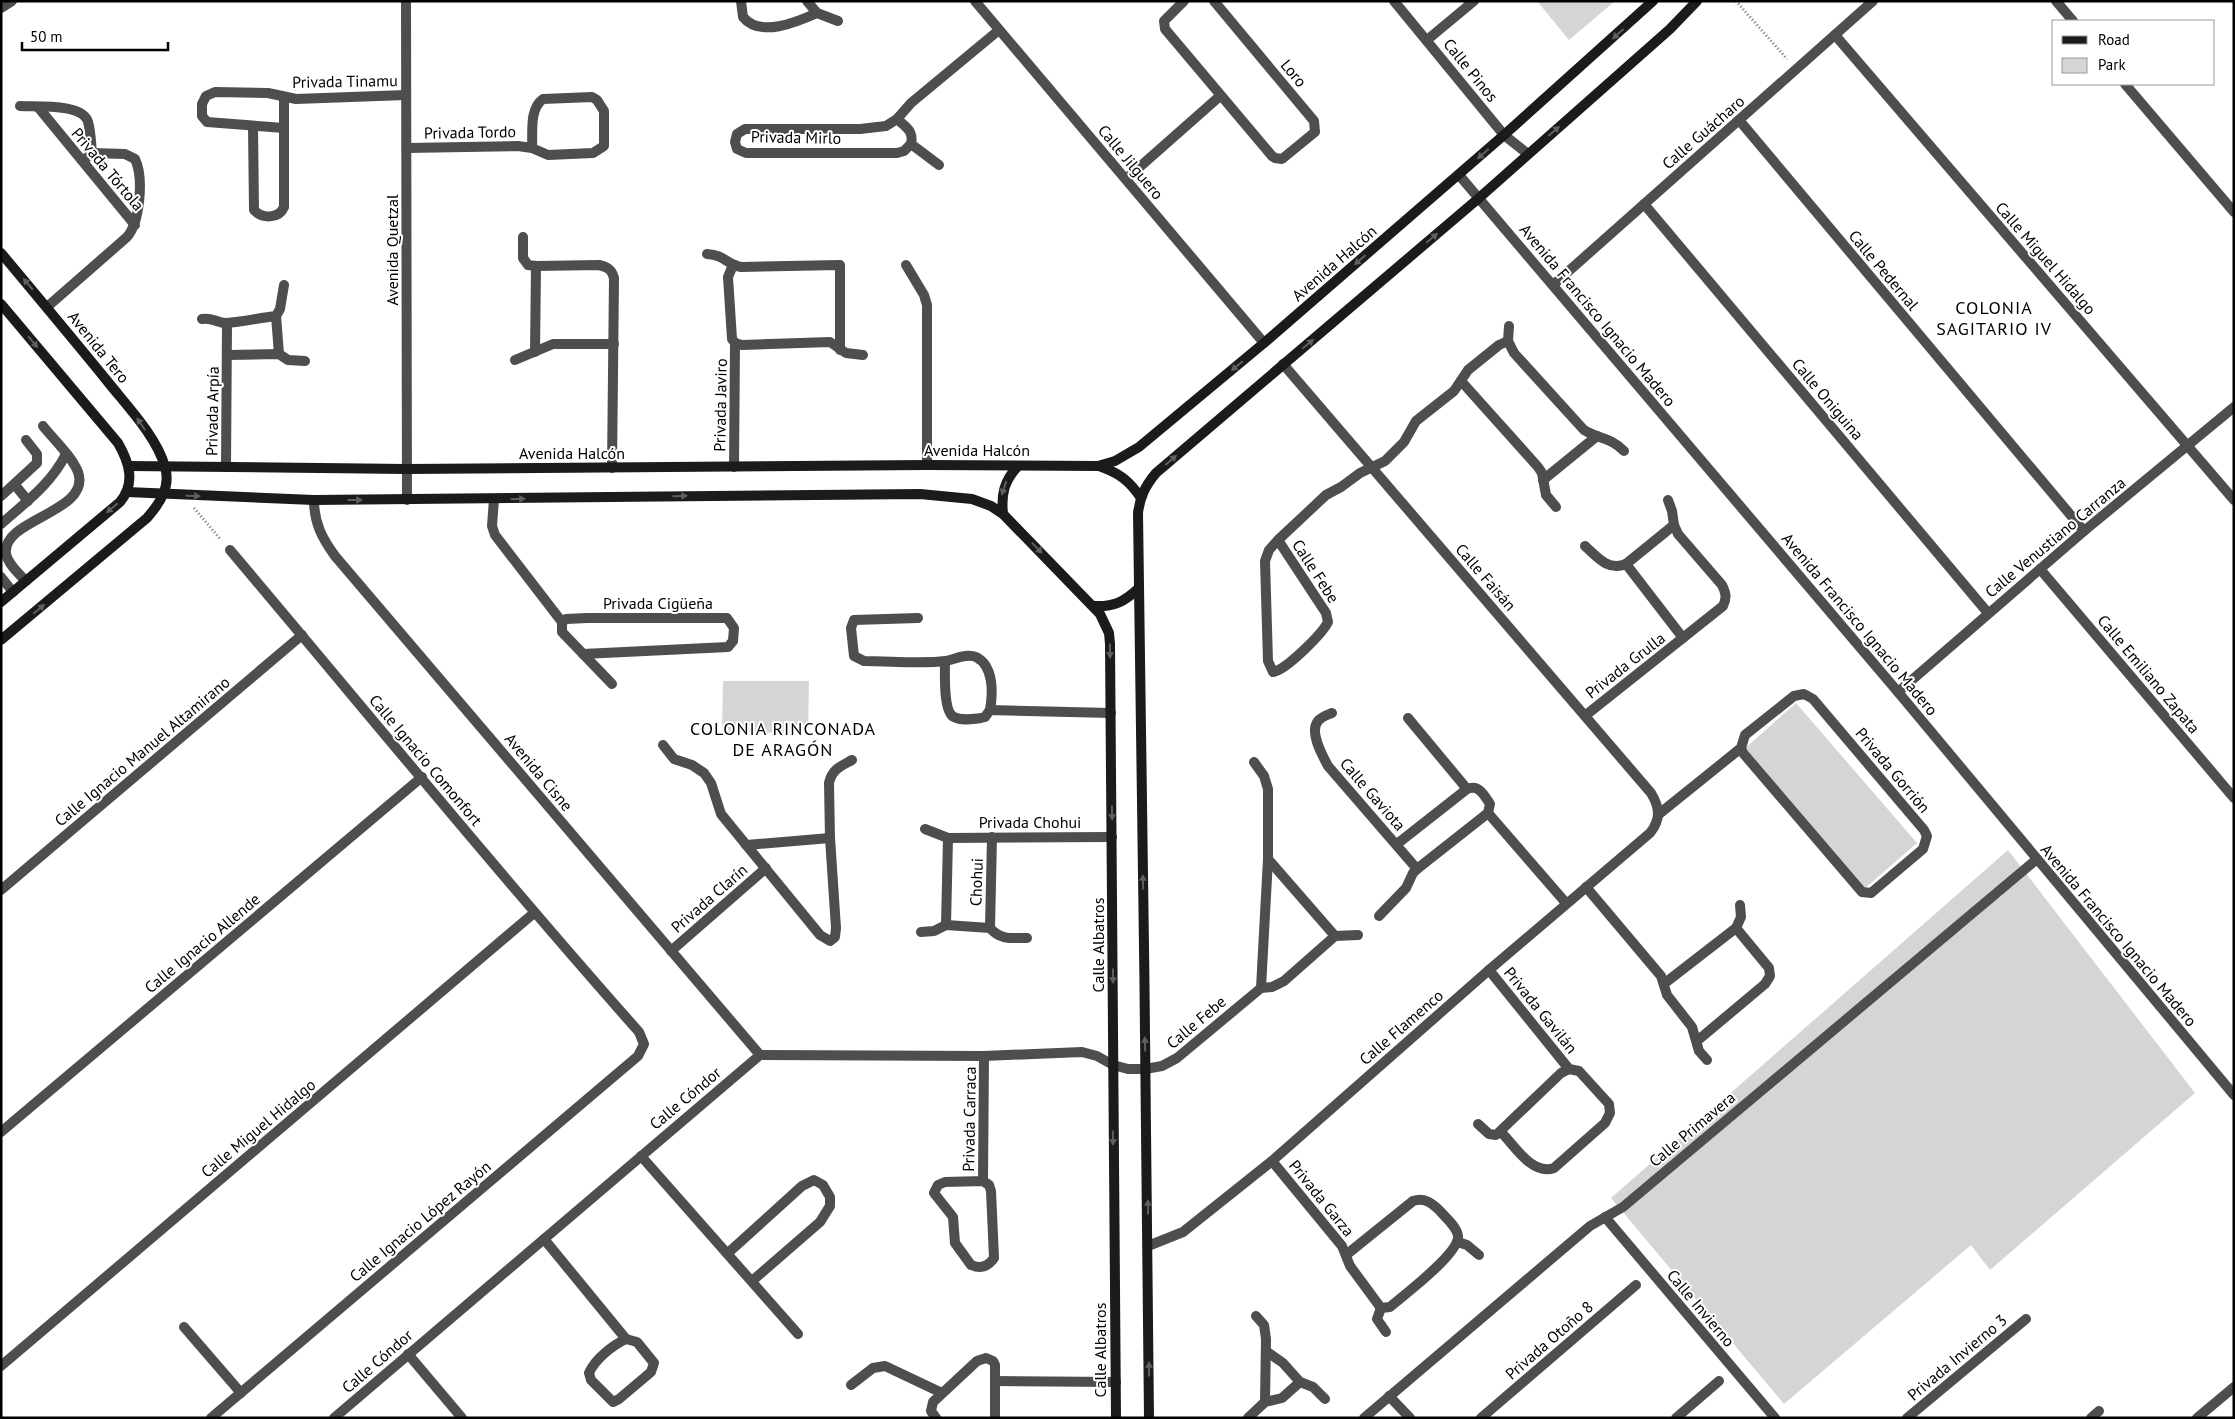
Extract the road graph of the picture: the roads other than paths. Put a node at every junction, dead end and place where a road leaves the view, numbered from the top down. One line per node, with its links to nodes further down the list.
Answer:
1 (12, 1): 14 (street)
2 (406, 1): 22 (street, Avenida Quetzal)
3 (741, 1): 15 (street)
4 (807, 1): 15 (street)
5 (975, 1): 18 (street, Calle Jilguero)
6 (1184, 1): 23 (street)
7 (1214, 1): 23 (street, Loro)
8 (1394, 1): 20 (street, Calle Pinos)
9 (1474, 1): 20 (street)
10 (1653, 1): 31 (street, Avenida Halcón, one-way to 31)
11 (1697, 1): 36 (street, one-way to 11)
12 (1873, 1): 19 (street, Calle Guácharo)
13 (2056, 1): 16 (street)
14 (1, 8)
15 (817, 13): 17 (street)
16 (2072, 20)
17 (838, 21)
18 (999, 30): 27 (street, Privada Mirlo); 40 (street, Calle Jilguero)
19 (1835, 35): 28 (street, Calle Guácharo); 76 (street, Calle Miguel Hidalgo)
20 (1427, 40): 31 (street, Calle Pinos)
21 (2126, 85): 43 (street)
22 (406, 95): 24 (street, Privada Tinamu); 33 (street, Avenida Quetzal)
23 (1220, 96): 40 (street)
24 (284, 97): 29 (street, Privada Tinamu); 30 (street, Privada Tinamu)
25 (20, 106): 26 (street)
26 (38, 107): 35 (street); 37 (street, Privada Tórtola)
27 (897, 119): 32 (street); 32 (street, Privada Mirlo)
28 (1739, 120): 42 (street, Calle Guácharo); 105 (street, Calle Pedernal)
29 (253, 126): 30 (street); 30 (street, Privada Tinamu)
30 (284, 128)
31 (1504, 136): 36 (street, Calle Pinos); 39 (street, Avenida Halcón, one-way to 39)
32 (912, 144): 38 (street)
33 (407, 148): 34 (street, Privada Tordo); 88 (street, Avenida Quetzal)
34 (532, 148): 34 (street, Privada Tordo)
35 (92, 154): 37 (street); 44 (street)
36 (1528, 154): 41 (street)
37 (83, 161): 44 (street, Privada Tórtola)
38 (939, 165)
39 (1459, 174): 41 (street, Avenida Francisco Ignacio Madero); 61 (street, Avenida Halcón, one-way to 61)
40 (1126, 179): 61 (street, Calle Jilguero)
41 (1479, 198): 52 (street, Avenida Francisco Ignacio Madero); 70 (street, one-way to 41)
42 (1644, 204): 52 (street, Calle Guácharo); 117 (street, Calle Oniguina)
43 (2234, 212)
44 (136, 225): 54 (street, Privada Tórtola)
45 (523, 237): 50 (street)
46 (1, 253): 54 (street, Avenida Tero, one-way to 46)
47 (707, 254): 48 (street)
48 (732, 265): 60 (street, Privada Javiro); 63 (street)
49 (906, 265): 79 (street)
50 (536, 266): 62 (street); 64 (street)
51 (284, 285): 55 (street)
52 (1553, 285): 126 (street, Avenida Francisco Ignacio Madero)
53 (1, 304): 80 (street, one-way to 80)
54 (47, 307): 81 (street, Avenida Tero, one-way to 54)
55 (276, 316): 57 (street); 65 (street)
56 (202, 319): 57 (street)
57 (227, 323): 66 (street, Privada Arpía)
58 (1509, 326): 59 (street)
59 (1508, 341): 71 (street); 74 (street)
60 (735, 343): 63 (street, Privada Javiro); 85 (street, Privada Javiro)
61 (1264, 343): 83 (street, Avenida Halcón, one-way to 83)
62 (614, 344): 64 (street); 86 (street)
63 (840, 350): 67 (street, Privada Javiro)
64 (535, 352): 68 (street)
65 (279, 354): 66 (street, Privada Arpía); 69 (street, Privada Arpía)
66 (228, 355): 84 (street, Privada Arpía)
67 (863, 355)
68 (515, 360)
69 (305, 361)
70 (1283, 364): 87 (street, Calle Faisán); 94 (street, one-way to 70)
71 (1461, 381): 87 (street); 89 (street)
72 (2234, 407): 76 (street, Calle Venustiano Carranza)
73 (43, 426): 78 (street)
74 (1596, 436): 77 (street); 89 (street)
75 (26, 440): 90 (street)
76 (2187, 446): 99 (street, Calle Miguel Hidalgo); 105 (street, Calle Venustiano Carranza)
77 (1624, 451)
78 (66, 454): 100 (street); 112 (street)
79 (927, 465): 82 (street, Avenida Halcón); 85 (street, Avenida Halcón)
80 (129, 466): 81 (street, Avenida Halcón); 91 (street)
81 (165, 466): 84 (street, Avenida Halcón); 92 (street)
82 (1018, 466): 83 (street, Avenida Halcón); 102 (street, one-way to 102)
83 (1098, 466): 94 (street)
84 (226, 467): 88 (street, Avenida Halcón)
85 (734, 467): 86 (street, Avenida Halcón)
86 (612, 468): 88 (street, Avenida Halcón)
87 (1372, 468): 106 (street); 130 (street, Calle Faisán)
88 (408, 469): 97 (street, Avenida Quetzal)
89 (1543, 480): 101 (street)
90 (15, 485): 93 (street); 100 (street)
91 (126, 492): 92 (street); 112 (street, one-way to 112)
92 (164, 495): 96 (street, one-way to 96); 122 (street, one-way to 92)
93 (1, 496)
94 (1141, 498): 113 (street)
95 (494, 499): 97 (street); 102 (street, one-way to 102); 119 (street)
96 (314, 500): 97 (street, one-way to 97); 165 (street, Avenida Cisne)
97 (407, 500)
98 (1668, 500): 104 (street, Privada Grulla)
99 (2234, 500)
100 (28, 501): 103 (street)
101 (1556, 507)
102 (1002, 514): 116 (street, Calle Albatros, one-way to 116)
103 (1, 524)
104 (1674, 525): 109 (street); 121 (street, Privada Grulla)
105 (2084, 531): 110 (street, Calle Venustiano Carranza)
106 (1278, 540): 106 (street, Calle Febe)
107 (1585, 546): 109 (street)
108 (230, 550): 120 (street, Calle Ignacio Comonfort)
109 (1626, 564): 121 (street, Privada Grulla)
110 (2040, 569): 117 (street, Calle Venustiano Carranza); 138 (street, Calle Emiliano Zapata)
111 (1, 577): 114 (street)
112 (26, 581): 114 (street)
113 (1139, 588): 116 (street); 175 (street, one-way to 113)
114 (13, 592): 115 (street)
115 (1, 602)
116 (1094, 606): 128 (street, Calle Albatros, one-way to 128)
117 (1988, 613): 126 (street, Calle Venustiano Carranza)
118 (918, 618): 124 (street)
119 (562, 622): 123 (street); 123 (street, Privada Cigüeña)
120 (302, 635): 136 (street, Calle Ignacio Comonfort); 153 (street, Calle Ignacio Manuel Altamirano)
121 (1683, 638): 130 (street, Privada Grulla)
122 (1, 640)
123 (583, 654): 125 (street)
124 (945, 661): 127 (street); 127 (street)
125 (612, 684)
126 (1898, 692): 149 (street, Avenida Francisco Ignacio Madero)
127 (990, 710): 128 (street)
128 (1111, 713): 143 (street, Calle Albatros, one-way to 143)
129 (1332, 713): 146 (street, Calle Gaviota)
130 (1586, 715): 140 (street, Calle Faisán)
131 (1408, 718): 137 (street)
132 (663, 746): 147 (street, Privada Clarín)
133 (1740, 748): 133 (street, Privada Gorrión); 140 (street, Privada Gorrión)
134 (852, 760): 144 (street, Privada Clarín)
135 (1254, 762): 148 (street)
136 (422, 777): 156 (street, Calle Ignacio Comonfort); 179 (street, Calle Ignacio Allende)
137 (1466, 789): 139 (street); 146 (street, Calle Gaviota)
138 (2234, 798)
139 (1488, 813): 151 (street); 154 (street)
140 (1659, 814): 152 (street, Calle Flamenco)
141 (925, 829): 145 (street, Privada Chohui)
142 (992, 837): 143 (street, Privada Chohui); 145 (street, Privada Chohui); 159 (street, Chohui)
143 (1112, 837): 174 (street, Calle Albatros, one-way to 174)
144 (830, 838): 147 (street, Privada Clarín); 150 (street, Privada Clarín)
145 (948, 838): 158 (street)
146 (1397, 844): 151 (street, Calle Gaviota)
147 (746, 845): 150 (street, Privada Clarín)
148 (1268, 858): 163 (street); 168 (street)
149 (2036, 859): 177 (street, Avenida Francisco Ignacio Madero); 184 (street, Calle Primavera)
150 (766, 868): 165 (street, Privada Clarín)
151 (1417, 869): 157 (street)
152 (1586, 887): 154 (street, Calle Flamenco); 167 (street)
153 (1, 890)
154 (1566, 903): 166 (street, Calle Flamenco)
155 (1740, 905): 160 (street)
156 (534, 914): 170 (street, Calle Ignacio Comonfort); 202 (street, Calle Miguel Hidalgo)
157 (1379, 916)
158 (946, 925): 159 (street); 161 (street)
159 (990, 928): 164 (street)
160 (1736, 928): 167 (street); 169 (street)
161 (921, 932)
162 (1358, 935): 163 (street)
163 (1335, 936): 168 (street, Calle Febe)
164 (1027, 938)
165 (671, 951): 171 (street, Avenida Cisne)
166 (1489, 970): 176 (street, Privada Gavilán); 182 (street, Calle Flamenco)
167 (1664, 984): 169 (street)
168 (1261, 988): 175 (street, Calle Febe)
169 (1697, 1041): 173 (street)
170 (644, 1044): 209 (street, Calle Ignacio López Rayón)
171 (760, 1055): 172 (street); 181 (street, Calle Cóndor)
172 (984, 1056): 174 (street); 183 (street, Privada Carraca)
173 (1707, 1060)
174 (1113, 1065): 175 (street); 205 (street, Calle Albatros, one-way to 205)
175 (1145, 1069): 187 (street, one-way to 175)
176 (1569, 1069): 180 (street, Privada Gavilán); 180 (street, Privada Gavilán)
177 (2234, 1096)
178 (1478, 1124): 180 (street, Privada Gavilán)
179 (1, 1132)
180 (1501, 1132)
181 (641, 1156): 185 (street, Calle Cóndor); 188 (street)
182 (1272, 1161): 187 (street, Calle Flamenco); 189 (street, Privada Garza)
183 (983, 1181): 183 (street, Privada Carraca)
184 (1605, 1217): 211 (street, Calle Primavera); 226 (street, Calle Invierno)
185 (544, 1239): 199 (street); 201 (street, Calle Cóndor)
186 (1458, 1242): 189 (street, Privada Garza); 190 (street); 193 (street)
187 (1148, 1246): 220 (street, one-way to 187)
188 (728, 1253): 191 (street); 191 (street)
189 (1346, 1255): 193 (street, Privada Garza)
190 (1478, 1255)
191 (752, 1281): 198 (street)
192 (1636, 1285): 224 (street, Privada Otoño 8)
193 (1381, 1308): 197 (street, Privada Garza)
194 (1256, 1316): 200 (street)
195 (2026, 1319): 227 (street, Privada Invierno 3)
196 (184, 1327): 209 (street)
197 (1386, 1332)
198 (798, 1334)
199 (626, 1339): 199 (street)
200 (1266, 1351): 206 (street); 213 (street)
201 (408, 1354): 215 (street, Calle Cóndor); 216 (street)
202 (1, 1366)
203 (995, 1381): 205 (street); 210 (street); 218 (street)
204 (1719, 1381): 225 (street)
205 (1116, 1382): 219 (street, Calle Albatros)
206 (1300, 1382): 212 (street); 213 (street)
207 (851, 1385): 210 (street)
208 (2234, 1387): 228 (street)
209 (241, 1393): 214 (street, Calle Ignacio López Rayón)
210 (942, 1393): 217 (street)
211 (1390, 1396): 222 (street, Calle Primavera); 223 (street)
212 (1325, 1399)
213 (1266, 1402): 221 (street)
214 (212, 1418)
215 (334, 1418)
216 (462, 1418)
217 (936, 1418)
218 (995, 1418)
219 (1116, 1418)
220 (1149, 1418)
221 (1248, 1418)
222 (1364, 1418)
223 (1410, 1418)
224 (1481, 1418)
225 (1676, 1418)
226 (1774, 1418)
227 (1907, 1418)
228 (2197, 1418)

